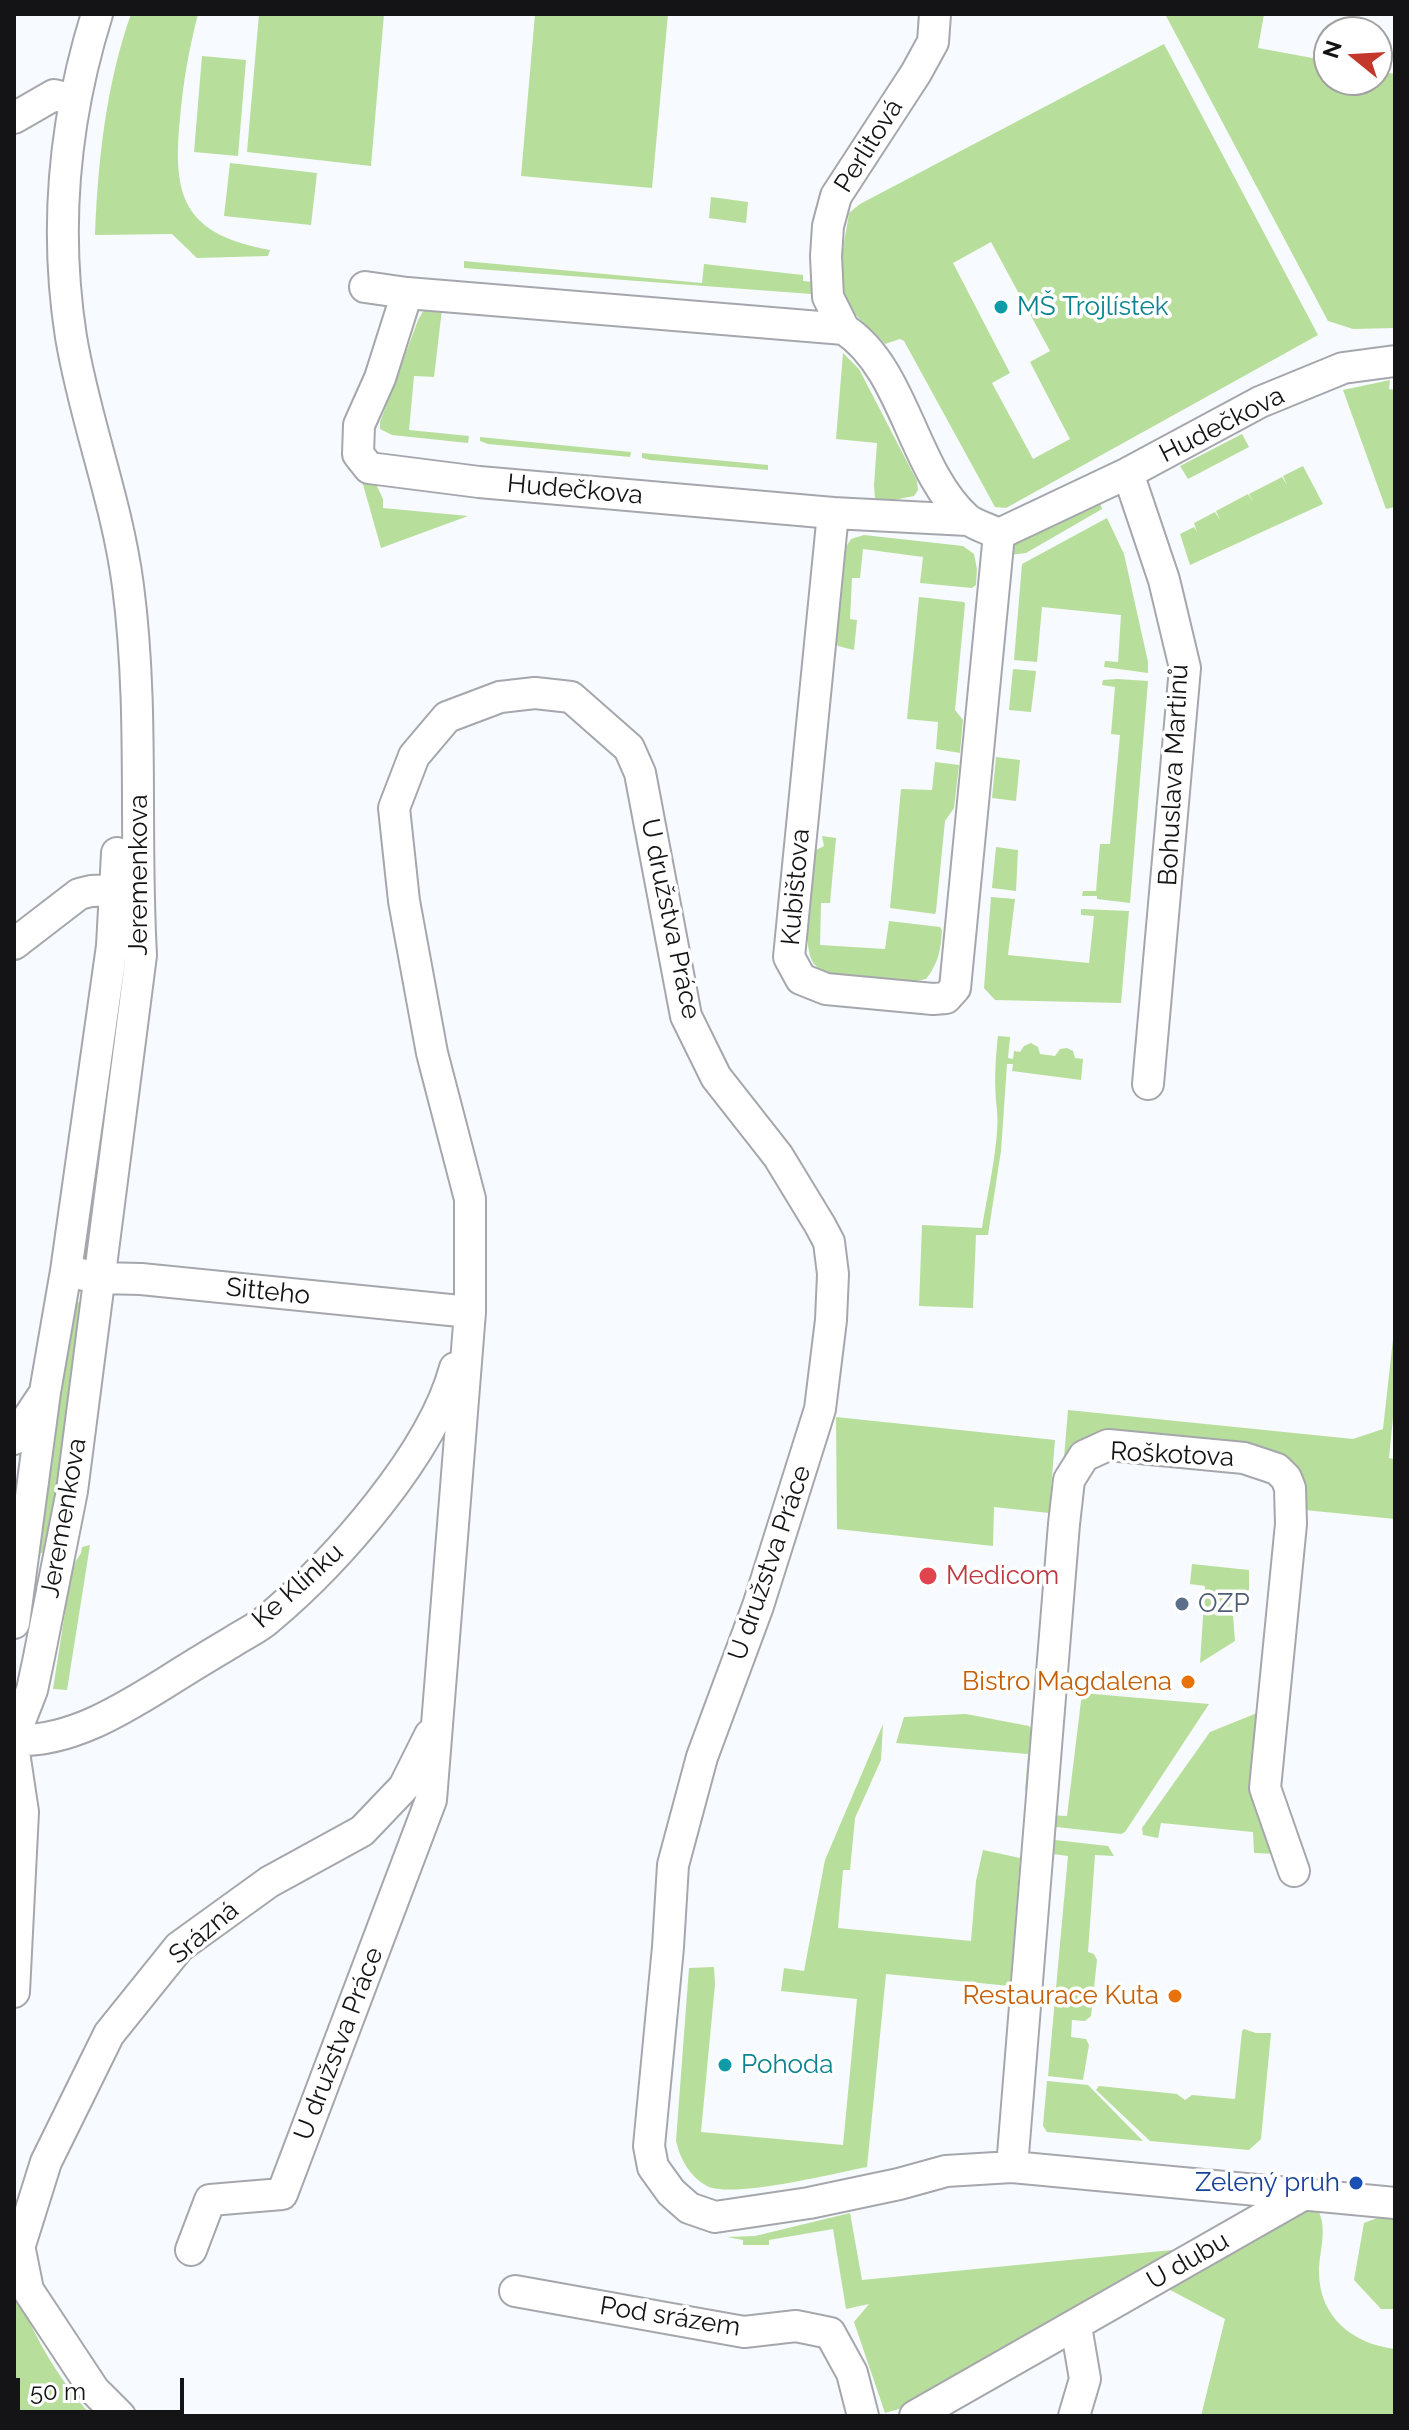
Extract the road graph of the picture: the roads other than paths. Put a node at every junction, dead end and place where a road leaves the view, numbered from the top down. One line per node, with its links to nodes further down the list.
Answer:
1 (76, 14): 4 (street, Jeremenkova)
2 (97, 14): 4 (street, Jeremenkova)
3 (935, 14): 8 (street, Perlitová)
4 (64, 98): 5 (street); 14 (street, Jeremenkova)
5 (14, 118)
6 (365, 287): 7 (street)
7 (407, 293): 8 (street); 11 (street, Hudečkova)
8 (844, 329): 12 (street, Hudečkova)
9 (1395, 361): 10 (street, Hudečkova)
10 (1128, 473): 13 (street, Hudečkova); 16 (street, Bohuslava Martinů)
11 (833, 513): 12 (street, Hudečkova); 13 (street, Kubištova)
12 (968, 520): 13 (street, Hudečkova)
13 (999, 534)
14 (127, 889): 15 (street); 17 (street, Jeremenkova); 18 (street, Jeremenkova)
15 (14, 944)
16 (1148, 1084)
17 (66, 1271): 18 (street, Sitteho); 20 (street, Jeremenkova)
18 (99, 1278): 19 (street, Sitteho); 22 (street, Jeremenkova)
19 (470, 1312): 25 (street, U družstva Práce); 26 (street, Ke Klínku); 30 (street, U družstva Práce)
20 (45, 1392): 21 (street); 23 (street, Jeremenkova)
21 (14, 1439)
22 (55, 1571): 23 (street); 26 (street, Jeremenkova)
23 (17, 1590): 24 (street, Jeremenkova)
24 (14, 1623)
25 (438, 1719): 33 (street, Srázná); 34 (street, U družstva Práce)
26 (14, 1738)
27 (14, 1752): 29 (street)
28 (1294, 1871): 30 (street, Roškotova)
29 (14, 1992)
30 (1012, 2167): 31 (street, U družstva Práce)
31 (1301, 2196): 32 (street, U družstva Práce); 36 (street, U dubu)
32 (1395, 2203)
33 (17, 2234): 37 (street)
34 (191, 2250)
35 (515, 2291): 38 (street, Pod srázem)
36 (1076, 2326): 39 (street, U dubu); 40 (street)
37 (120, 2416)
38 (863, 2416)
39 (915, 2416)
40 (1074, 2416)

